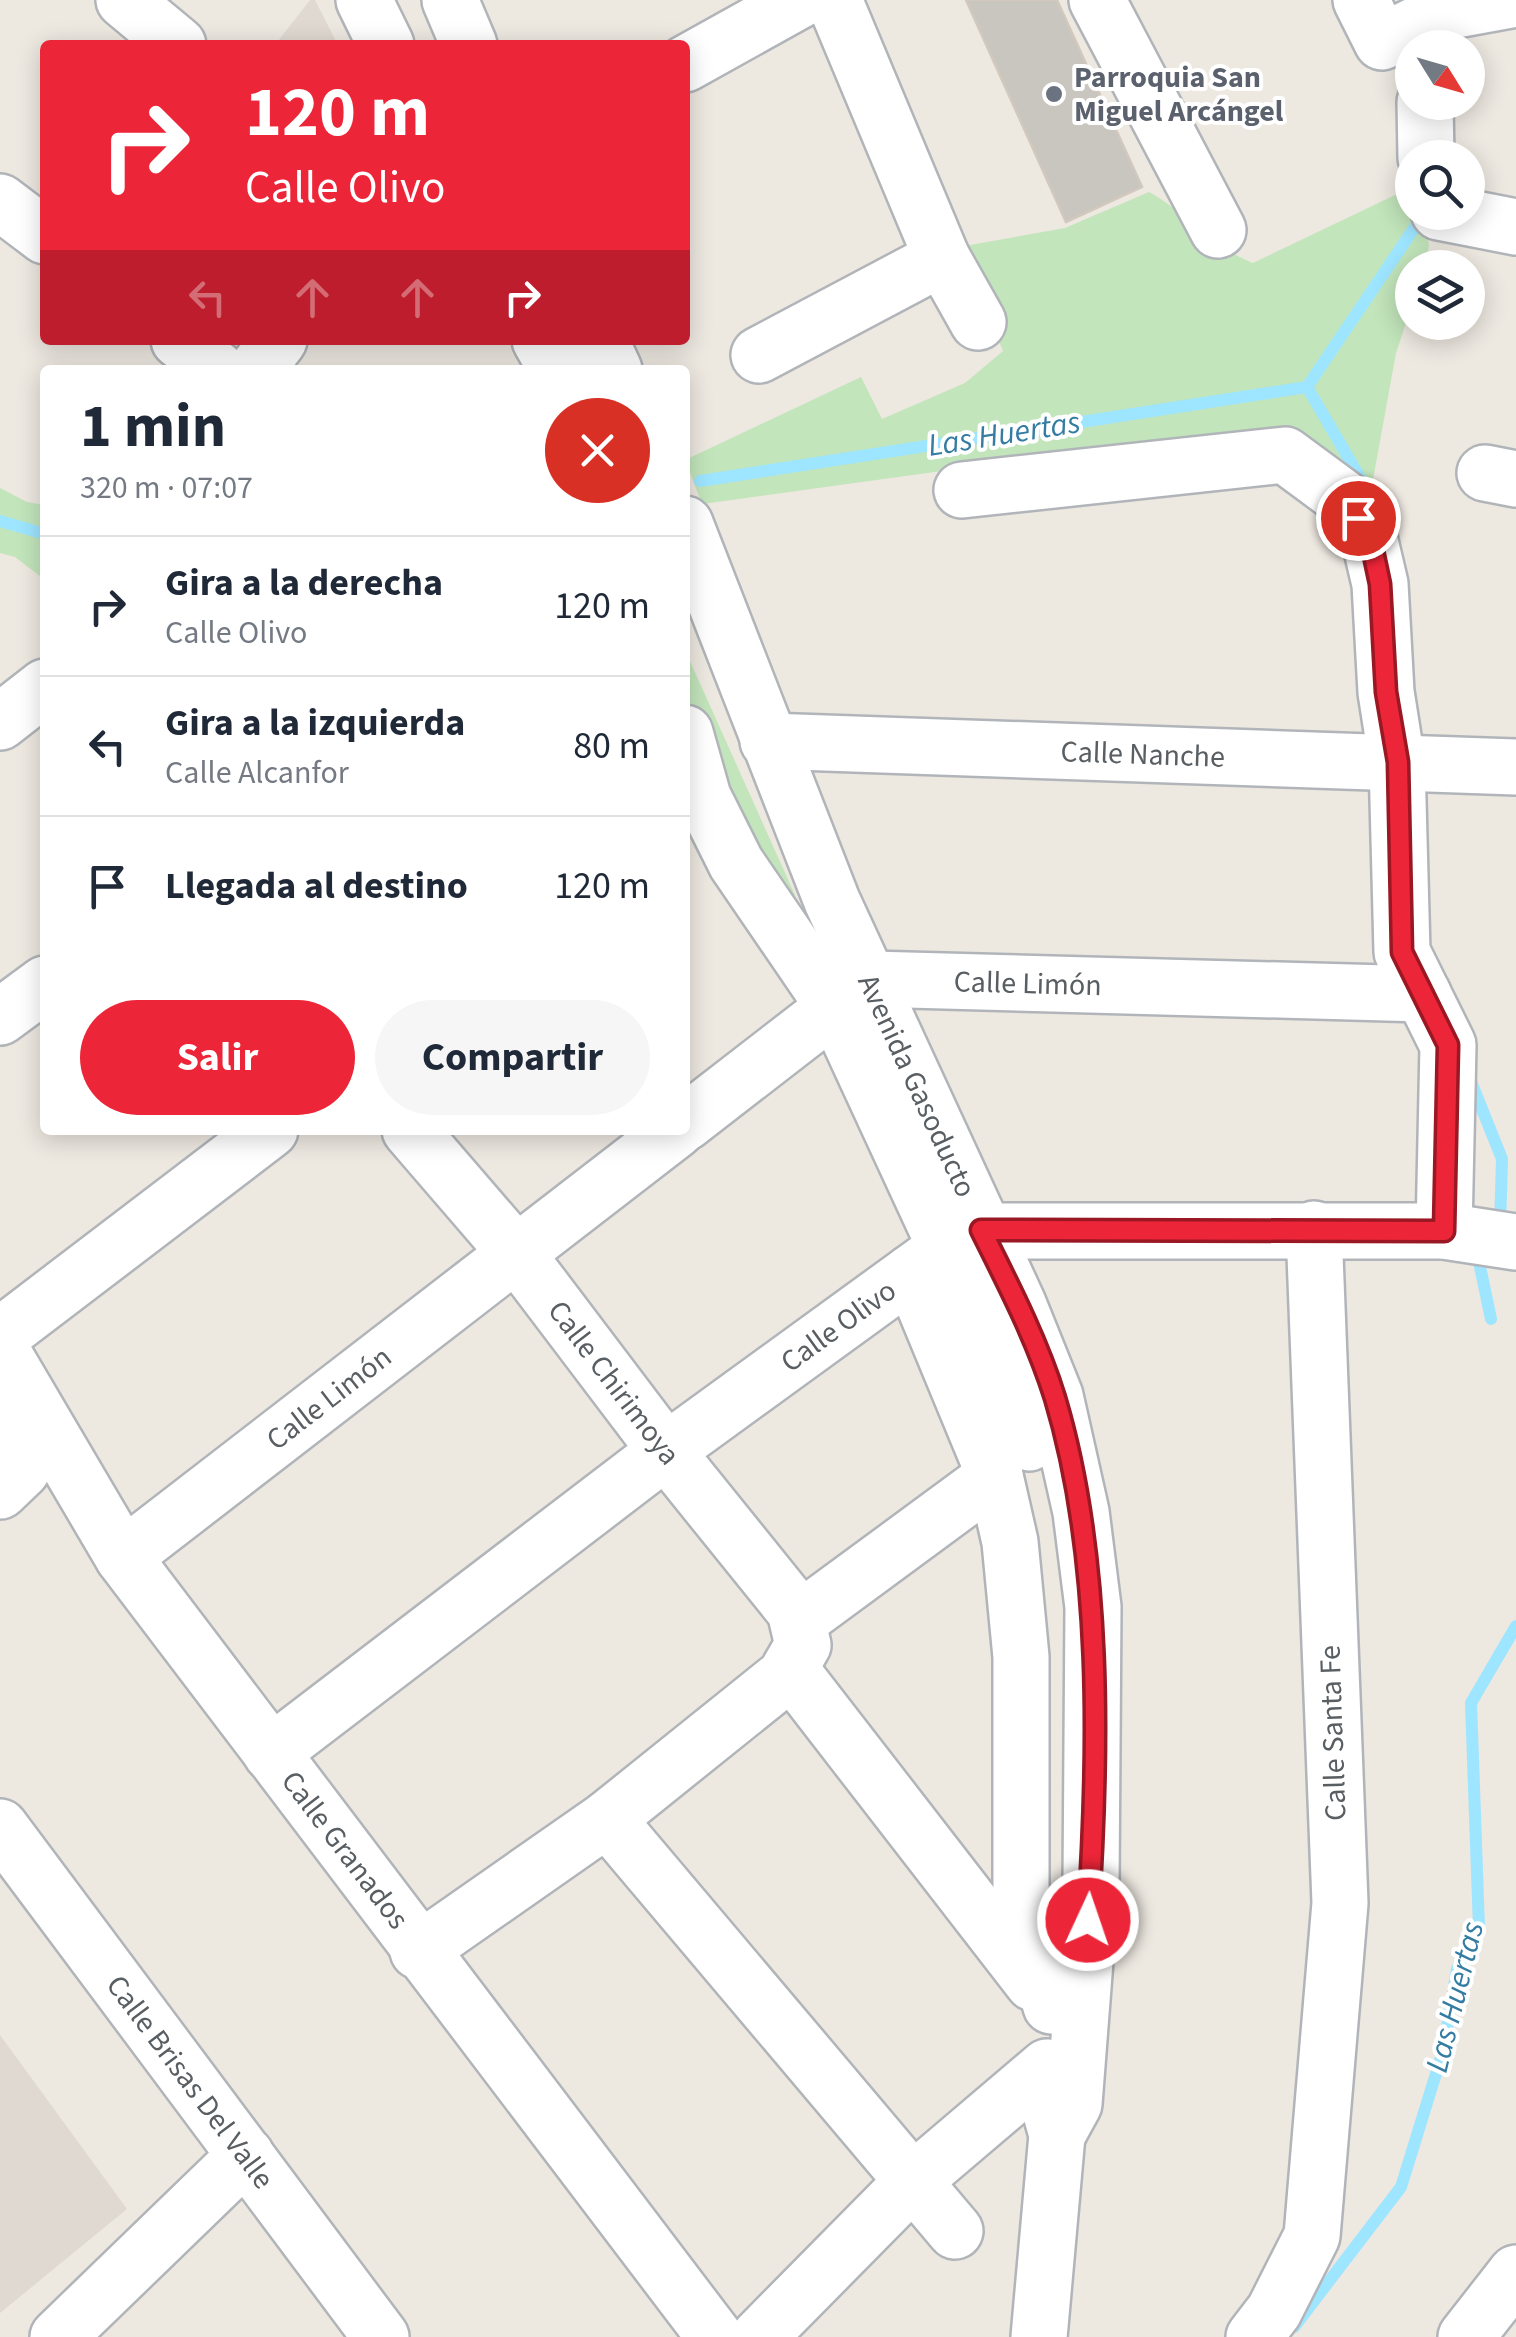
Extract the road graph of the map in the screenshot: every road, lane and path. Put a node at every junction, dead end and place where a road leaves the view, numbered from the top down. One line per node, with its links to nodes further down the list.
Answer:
1 (124, 0): 9 (street)
2 (364, 0): 10 (street)
3 (450, 0): 11 (street)
4 (800, 0): 12 (street)
5 (834, 0): 18 (street)
6 (1097, 0): 16 (street)
7 (1510, 0): 8 (street)
8 (1404, 26)
9 (172, 40)
10 (384, 40)
11 (467, 40)
12 (690, 61)
13 (0, 202): 17 (street)
14 (1485, 220): 15 (street)
15 (1516, 226)
16 (1218, 230)
17 (40, 232)
18 (942, 258): 19 (street); 22 (street)
19 (978, 322)
20 (186, 345): 23 (street)
21 (275, 345): 24 (street)
22 (759, 355)
23 (212, 365)
24 (260, 365)
25 (962, 490): 31 (street)
26 (690, 537): 29 (street, Avenida Gasoducto)
27 (40, 690): 28 (street)
28 (0, 722)
29 (768, 741): 31 (street, Calle Nanche); 34 (street, Avenida Gasoducto)
30 (690, 750): 34 (street, Avenida Gasoducto)
31 (1411, 762): 32 (street, Calle Nanche); 35 (street)
32 (1516, 767)
33 (40, 988): 36 (street)
34 (853, 993): 35 (street, Calle Limón); 37 (street); 44 (street, Avenida Gasoducto)
35 (1422, 994): 42 (street)
36 (0, 1017)
37 (690, 1119)
38 (263, 1135): 46 (street)
39 (414, 1135): 45 (street, Calle Chirimoya)
40 (669, 1135): 45 (street, Calle Limón)
41 (1314, 1229): 42 (street); 44 (street); 70 (street, Calle Santa Fe)
42 (1454, 1233): 43 (street)
43 (1516, 1242)
44 (945, 1251): 49 (street, Calle Olivo); 50 (street); 58 (street, Avenida Gasoducto); 60 (street, Avenida Gasoducto)
45 (516, 1253): 49 (street, Calle Chirimoya); 52 (street, Calle Limón)
46 (0, 1336)
47 (0, 1348): 52 (street, Calle Granados)
48 (0, 1428): 51 (street)
49 (666, 1451): 53 (street, Calle Chirimoya); 54 (street, Calle Olivo)
50 (995, 1476): 53 (street); 58 (street)
51 (0, 1491)
52 (123, 1557): 54 (street, Calle Granados)
53 (797, 1645): 55 (street); 58 (street, Calle Chirimoya)
54 (271, 1753): 57 (street, Calle Granados)
55 (607, 1819): 57 (street); 62 (street)
56 (0, 1827): 61 (street, Calle Brisas Del Valle)
57 (418, 1951): 67 (street, Calle Granados)
58 (1051, 2006): 59 (street, Avenida Gasoducto)
59 (1047, 2067): 60 (street, Avenida Gasoducto); 62 (street)
60 (1057, 2135): 69 (street, Avenida Gasoducto)
61 (246, 2154): 65 (street); 66 (street, Calle Brisas Del Valle)
62 (912, 2181): 63 (street); 68 (street)
63 (956, 2232)
64 (1516, 2273): 71 (street)
65 (68, 2334)
66 (381, 2337)
67 (716, 2337)
68 (759, 2337)
69 (1039, 2337)
70 (1254, 2337)
71 (1466, 2337)

